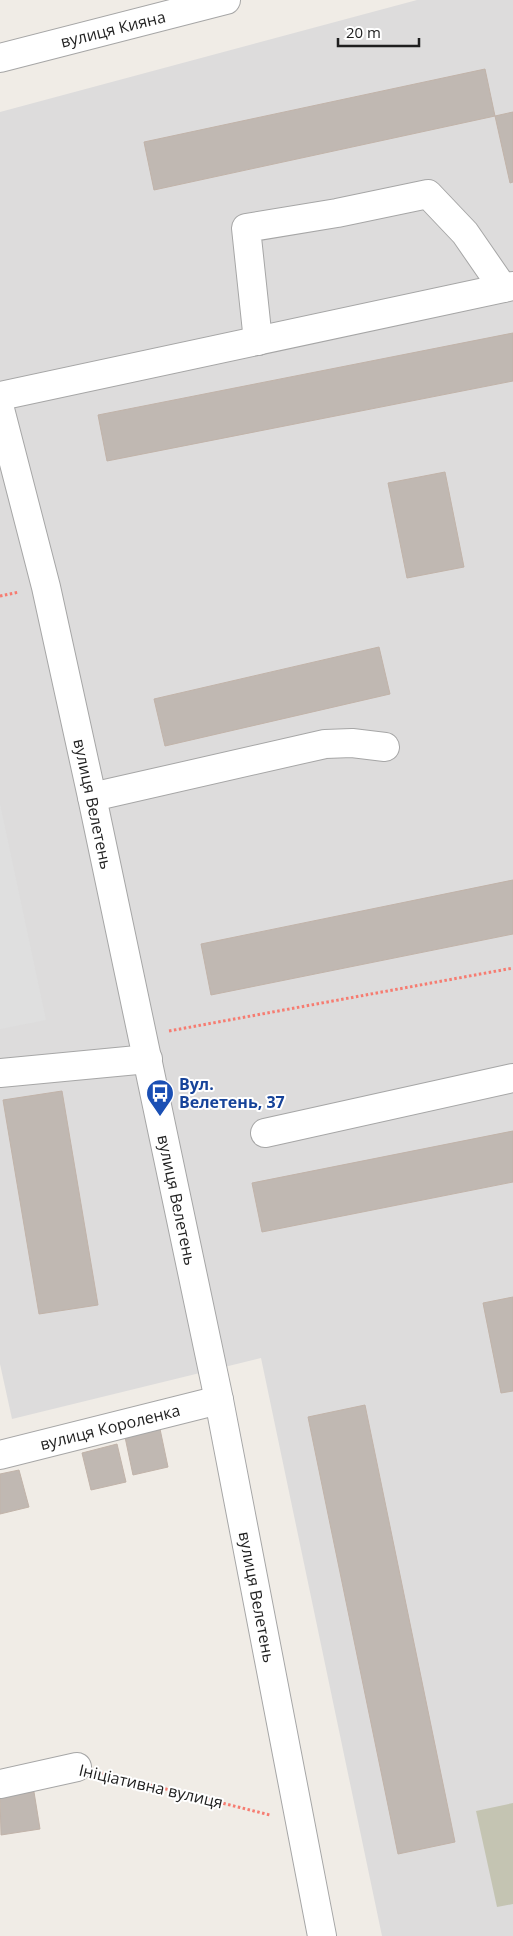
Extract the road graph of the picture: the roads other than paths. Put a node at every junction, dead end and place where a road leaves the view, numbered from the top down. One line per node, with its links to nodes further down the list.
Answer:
1 (226, 0): 2 (street, вулиця Кияна)
2 (0, 58)
3 (508, 287): 4 (street); 4 (street)
4 (258, 341): 5 (street)
5 (0, 396)
6 (0, 409): 8 (street, вулиця Велетень)
7 (385, 747): 8 (street)
8 (92, 797): 9 (street, вулиця Велетень)
9 (145, 1047): 10 (street); 13 (street, вулиця Велетень)
10 (0, 1073)
11 (513, 1078): 12 (street)
12 (265, 1133)
13 (219, 1400): 14 (street, вулиця Короленка); 17 (street, вулиця Велетень)
14 (0, 1455)
15 (77, 1766): 16 (street, Ініціативна вулиця)
16 (0, 1784)
17 (322, 1936)

